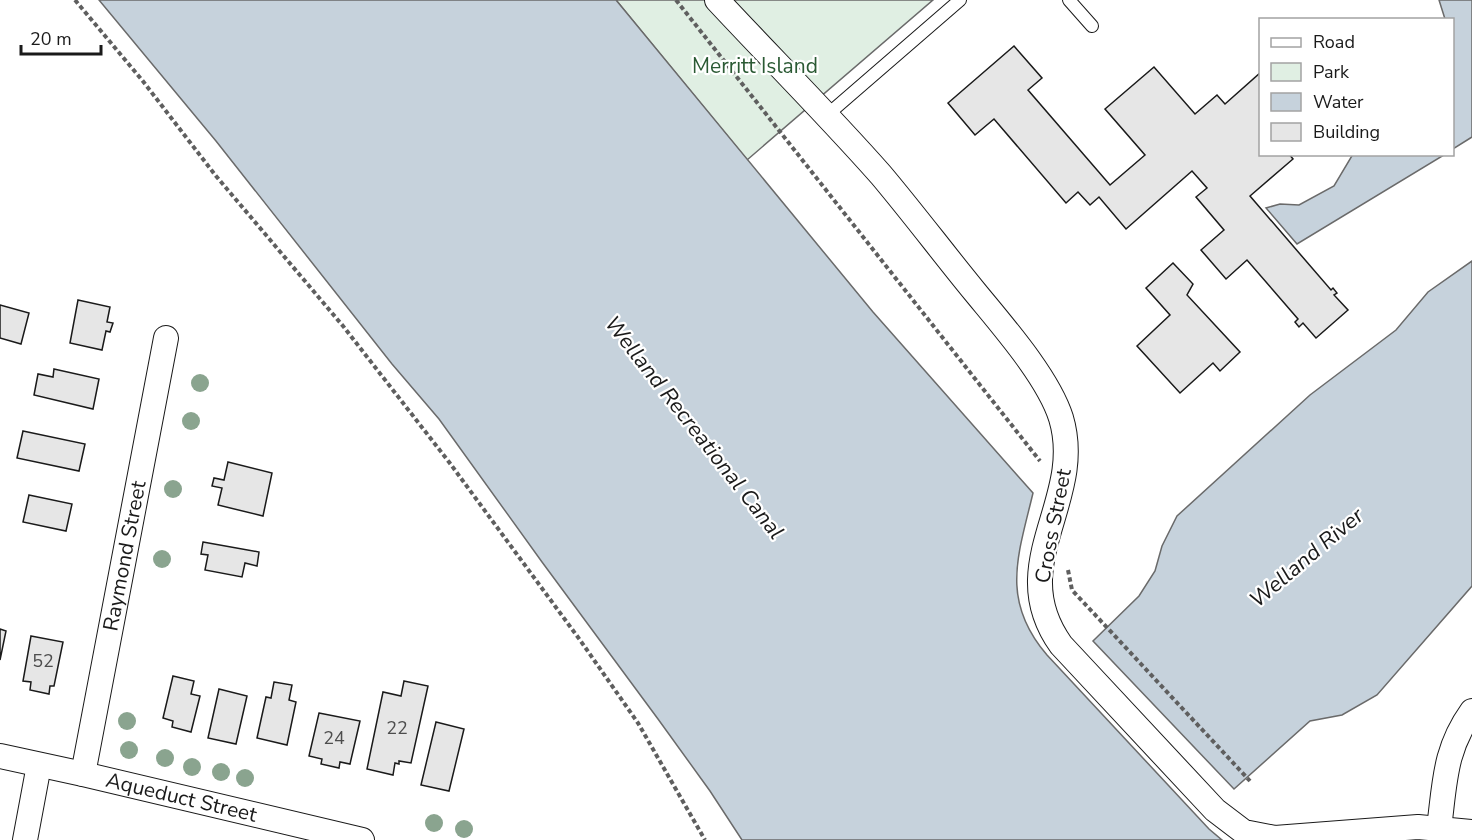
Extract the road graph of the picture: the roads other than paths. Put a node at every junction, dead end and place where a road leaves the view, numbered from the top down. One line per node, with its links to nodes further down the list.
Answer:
1 (717, 0): 5 (street, Cross Street)
2 (960, 0): 5 (lane)
3 (1069, 0): 4 (lane)
4 (1092, 26)
5 (826, 116): 11 (street, Cross Street)
6 (166, 338): 10 (street, Raymond Street)
7 (1472, 711): 11 (street)
8 (0, 756): 9 (street, Aqueduct Street)
9 (39, 765): 10 (street, Aqueduct Street); 14 (street)
10 (82, 774): 13 (street, Aqueduct Street)
11 (1439, 828): 12 (street, Cross Street)
12 (1472, 832)
13 (353, 839)
14 (25, 840)

